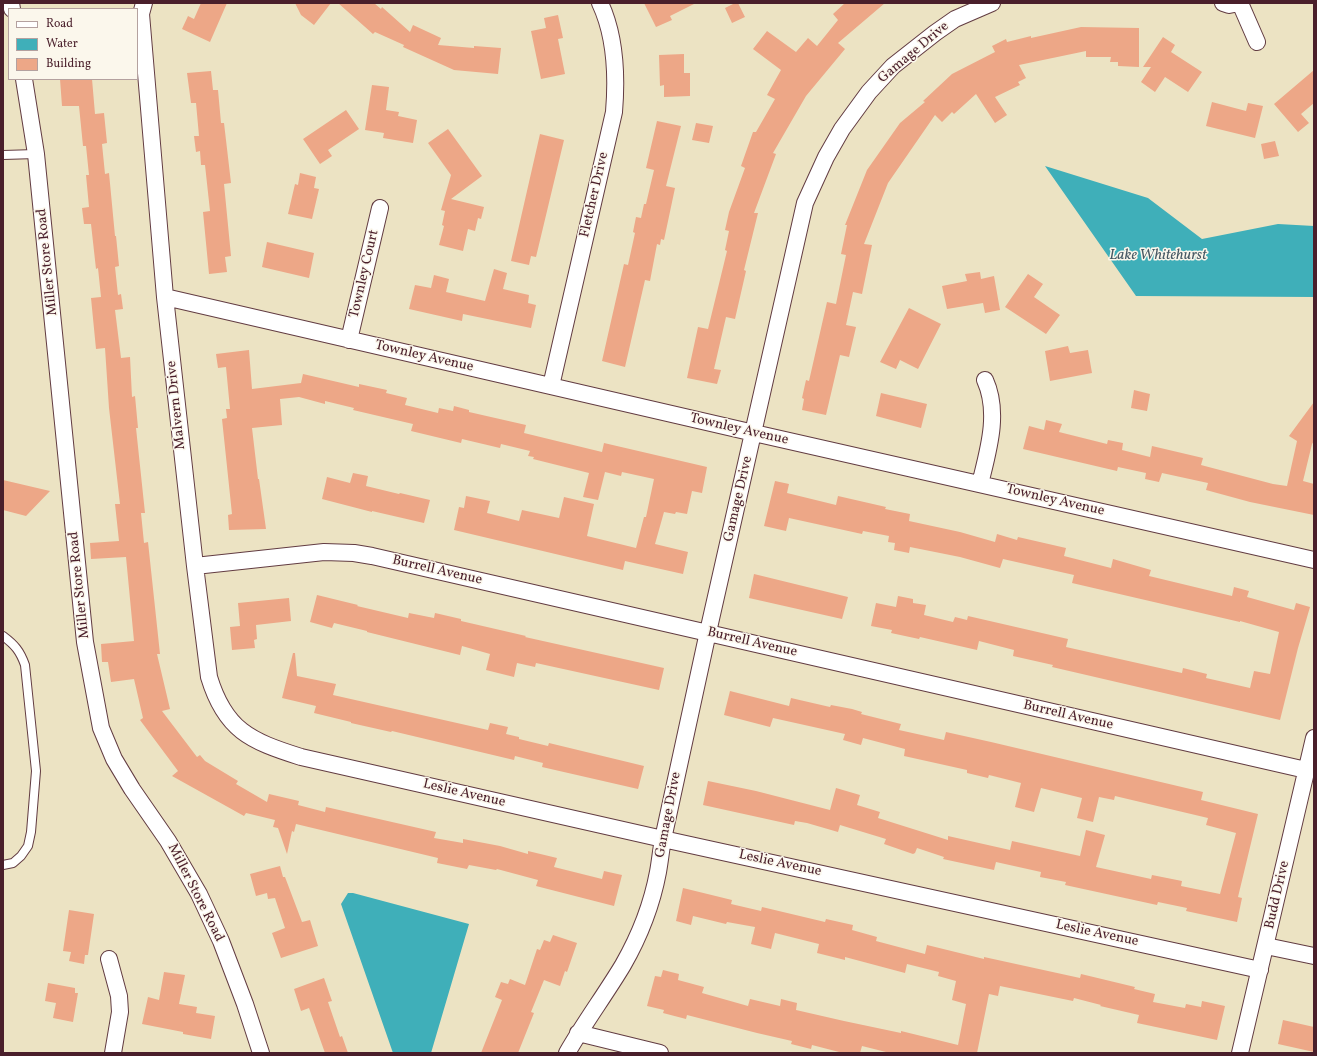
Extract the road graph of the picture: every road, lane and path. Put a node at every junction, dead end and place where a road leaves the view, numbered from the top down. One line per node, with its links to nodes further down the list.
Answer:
1 (144, 3): 11 (street, Malvern Drive)
2 (600, 3): 14 (street, Fletcher Drive)
3 (992, 3): 15 (street, Gamage Drive)
4 (1223, 3): 5 (street)
5 (1239, 3): 6 (street)
6 (1257, 42)
7 (24, 80): 8 (street, Miller Store Road)
8 (36, 154): 9 (lane); 32 (street, Miller Store Road)
9 (3, 155)
10 (380, 208): 12 (street, Townley Court)
11 (165, 297): 12 (street, Townley Avenue); 18 (street, Malvern Drive)
12 (349, 340): 14 (street, Townley Avenue)
13 (985, 380): 16 (street)
14 (551, 386): 15 (street, Townley Avenue)
15 (754, 433): 16 (street, Townley Avenue); 19 (street, Gamage Drive)
16 (980, 484): 17 (street, Townley Avenue)
17 (1314, 560)
18 (195, 566): 19 (street, Burrell Avenue); 22 (street, Malvern Drive)
19 (708, 632): 23 (street, Burrell Avenue); 24 (street, Gamage Drive)
20 (3, 636): 25 (lane)
21 (1314, 738): 23 (street, Budd Drive)
22 (301, 757): 24 (street, Leslie Avenue)
23 (1306, 770): 26 (street, Budd Drive)
24 (663, 839): 29 (street, Leslie Avenue); 30 (street, Gamage Drive)
25 (3, 865)
26 (1266, 946): 27 (street); 29 (street, Budd Drive)
27 (1314, 956)
28 (109, 959): 31 (street)
29 (1260, 970): 35 (street, Budd Drive)
30 (578, 1034): 33 (street, Gamage Drive); 34 (street)
31 (113, 1053)
32 (261, 1053)
33 (567, 1053)
34 (660, 1053)
35 (1240, 1053)

